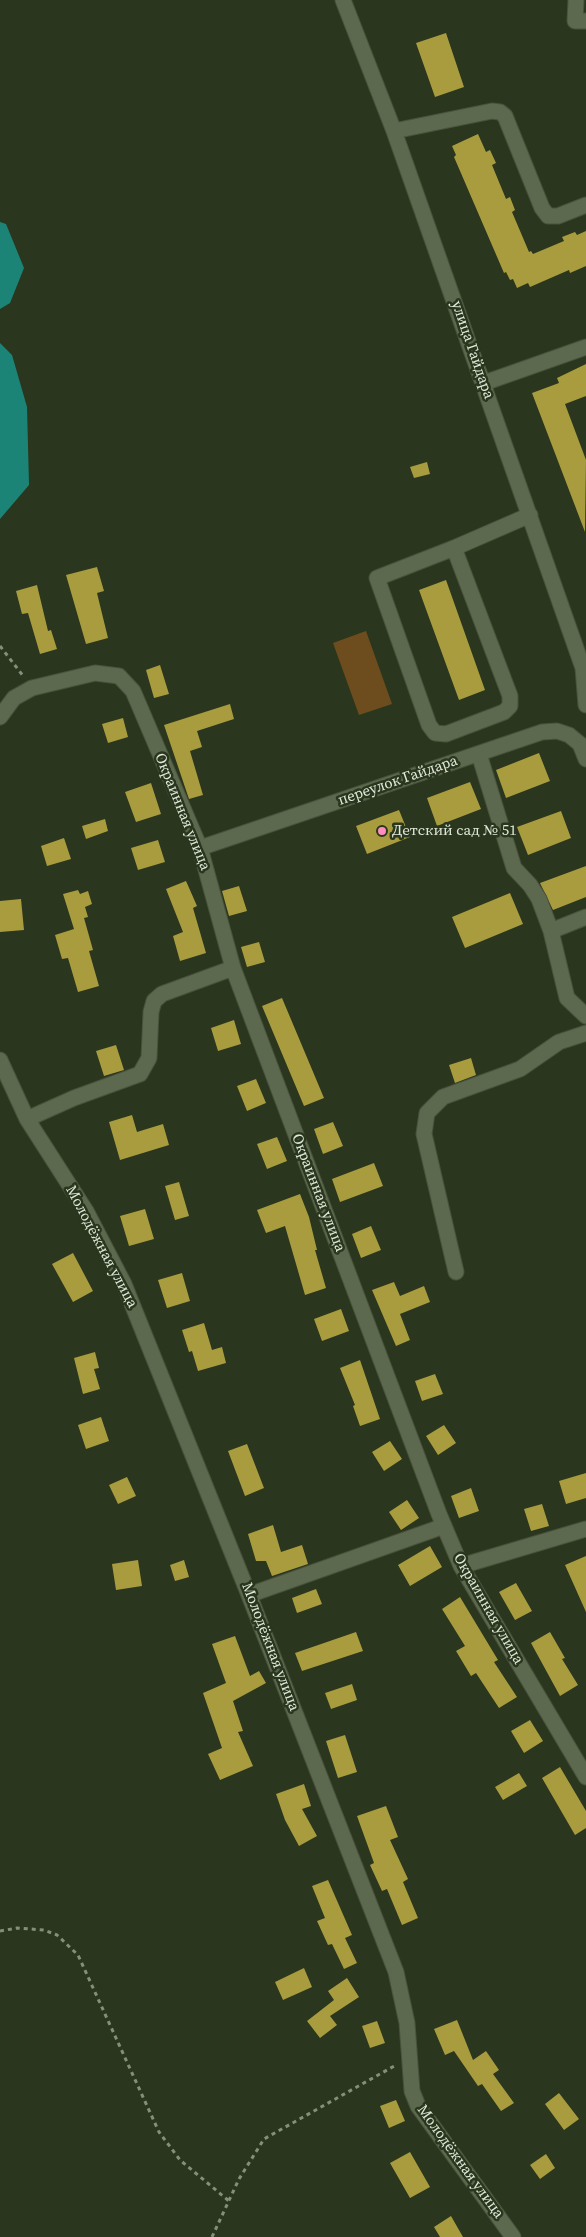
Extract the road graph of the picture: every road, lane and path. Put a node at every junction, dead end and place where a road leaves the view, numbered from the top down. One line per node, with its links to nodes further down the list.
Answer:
1 (344, 0): 4 (street, улица Гайдара)
2 (576, 0): 3 (street)
3 (586, 21)
4 (394, 131): 5 (street); 7 (street, улица Гайдара)
5 (586, 205)
6 (586, 347): 7 (street)
7 (484, 383): 8 (street, улица Гайдара)
8 (530, 515): 9 (street); 11 (street, улица Гайдара)
9 (454, 548): 9 (street)
10 (0, 646): 12 (path)
11 (584, 667): 13 (street, улица Гайдара)
12 (32, 688): 14 (street); 17 (street, Окраинная улица)
13 (586, 705)
14 (0, 717)
15 (479, 754): 16 (street, переулок Гайдара); 17 (street, переулок Гайдара); 19 (street)
16 (586, 759)
17 (200, 848): 20 (street, Окраинная улица)
18 (586, 917): 19 (street)
19 (551, 932): 21 (street)
20 (233, 968): 24 (street); 26 (street, Окраинная улица)
21 (586, 1016)
22 (586, 1033): 25 (street)
23 (0, 1060): 24 (street, Молодёжная улица)
24 (27, 1119): 29 (street, Молодёжная улица)
25 (456, 1272)
26 (444, 1526): 28 (street, Окраинная улица); 29 (street)
27 (586, 1529): 28 (street)
28 (461, 1566): 30 (street, Окраинная улица)
29 (249, 1595): 32 (street, Молодёжная улица)
30 (586, 1777)
31 (0, 1931): 33 (path)
32 (409, 2058): 33 (path); 35 (street, Молодёжная улица)
33 (229, 2201): 34 (path)
34 (212, 2237)
35 (514, 2237)

